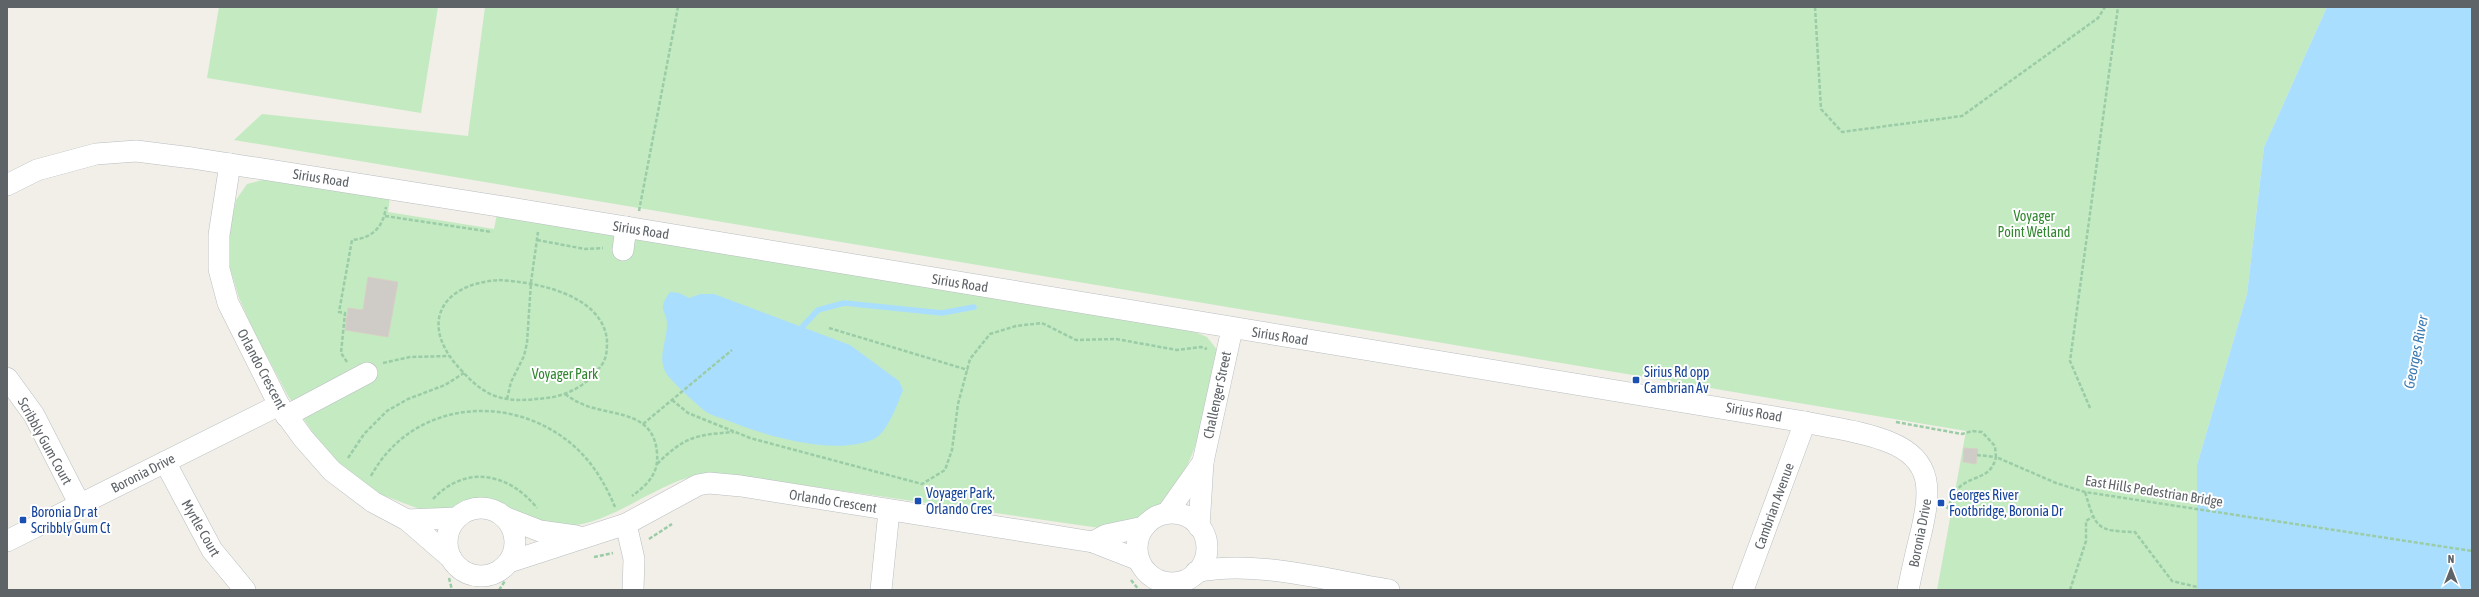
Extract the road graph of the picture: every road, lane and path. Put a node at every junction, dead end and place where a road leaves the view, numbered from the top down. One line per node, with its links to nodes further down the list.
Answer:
1 (678, 7): 11 (path)
2 (1815, 7): 3 (path)
3 (2105, 7)
4 (2118, 7): 26 (path)
5 (230, 164): 6 (street, Sirius Road); 7 (street, Sirius Road); 27 (street, Orlando Crescent)
6 (7, 185)
7 (388, 189): 8 (street, Sirius Road); 9 (path)
8 (542, 214): 11 (street, Sirius Road); 12 (path)
9 (385, 216): 10 (path); 21 (path)
10 (492, 232)
11 (627, 238): 12 (path); 15 (street, Sirius Road)
12 (537, 240): 13 (path)
13 (530, 282): 18 (path); 23 (path); 24 (path)
14 (829, 328): 19 (path)
15 (1232, 328): 17 (street, Challenger Street); 29 (street, Sirius Road)
16 (732, 350): 25 (path)
17 (1225, 354): 19 (path); 36 (street, Challenger Street)
18 (449, 356): 20 (path); 21 (path)
19 (968, 370): 31 (path)
20 (464, 373): 24 (path); 37 (path)
21 (362, 376): 27 (street, Boronia Drive)
22 (7, 378): 43 (street, Scribbly Gum Court)
23 (565, 394): 24 (path); 30 (path)
24 (507, 399)
25 (672, 400): 30 (path); 31 (path)
26 (2090, 408)
27 (283, 410): 35 (street, Boronia Drive); 40 (street, Orlando Crescent)
28 (1892, 421): 34 (path)
29 (1805, 422): 32 (street, Sirius Road); 75 (street, Cambrian Avenue)
30 (643, 424): 38 (path)
31 (734, 432): 38 (path)
32 (1912, 455): 76 (street, Boronia Drive)
33 (1977, 455): 34 (path, East Hills Pedestrian Bridge)
34 (1996, 457): 39 (path, East Hills Pedestrian Bridge); 48 (path)
35 (165, 462): 43 (street, Boronia Drive); 69 (street, Myrtle Court)
36 (1203, 462): 45 (street, Challenger Street); 55 (street, Challenger Street)
37 (344, 464)
38 (657, 464): 41 (path)
39 (2085, 492): 50 (path); 60 (path, East Hills Pedestrian Bridge)
40 (360, 493): 47 (path); 52 (street, Orlando Crescent)
41 (628, 500)
42 (431, 503): 46 (path)
43 (80, 505): 57 (street, Boronia Drive)
44 (889, 511): 47 (street, Orlando Crescent); 58 (street, Orlando Crescent); 73 (street)
45 (1167, 513): 54 (street); 55 (street)
46 (539, 514)
47 (624, 514): 56 (street, Orlando Crescent); 59 (street)
48 (1945, 514)
49 (504, 517): 51 (street); 56 (street, Orlando Crescent); 65 (street)
50 (2092, 517): 68 (path); 77 (path)
51 (457, 518): 52 (street, Orlando Crescent); 64 (street)
52 (407, 520): 64 (street, Orlando Crescent)
53 (678, 520): 59 (path)
54 (1144, 527): 58 (street); 62 (street)
55 (1202, 534): 63 (street); 66 (street)
56 (585, 537): 65 (street, Orlando Crescent)
57 (7, 541)
58 (1093, 542): 62 (street, Orlando Crescent)
59 (632, 547): 61 (path); 72 (street)
60 (2472, 551)
61 (592, 558)
62 (1139, 560): 67 (street)
63 (1261, 569): 66 (street); 74 (street)
64 (455, 573): 65 (street); 70 (path)
65 (504, 575): 71 (street)
66 (1186, 581): 67 (street)
67 (1152, 583)
68 (2197, 587)
69 (245, 590)
70 (452, 590)
71 (486, 590)
72 (632, 590)
73 (881, 590)
74 (1389, 590)
75 (1742, 590)
76 (1908, 590)
77 (2070, 590)

